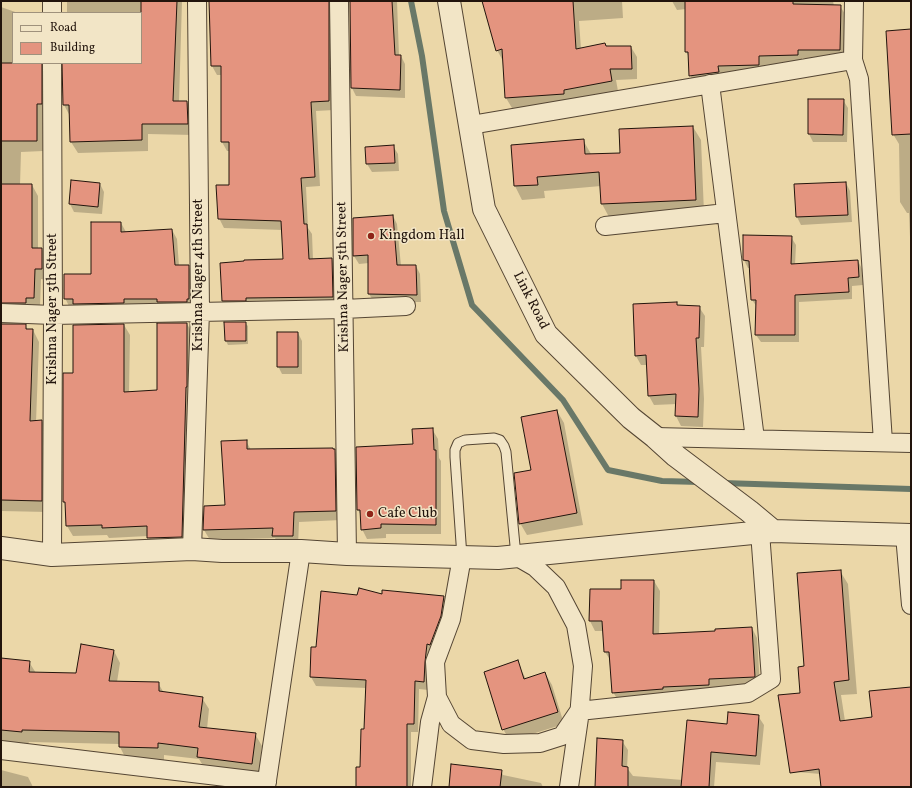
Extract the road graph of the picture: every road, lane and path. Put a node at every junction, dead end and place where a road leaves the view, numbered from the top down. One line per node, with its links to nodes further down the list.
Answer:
1 (52, 1): 6 (street)
2 (197, 1): 15 (street, Krishna Nager 4th Street)
3 (339, 1): 14 (street, Krishna Nager 5th Street)
4 (449, 1): 10 (street, Link Road)
5 (854, 1): 7 (street)
6 (52, 12)
7 (853, 60): 9 (street); 20 (street)
8 (52, 64): 17 (street, Krishna Nager 3th Street)
9 (710, 84): 10 (street); 11 (street)
10 (471, 125): 18 (street, Link Road)
11 (726, 213): 12 (street); 19 (street)
12 (606, 226)
13 (406, 306): 14 (street)
14 (344, 309): 15 (street); 27 (street, Krishna Nager 5th Street)
15 (200, 311): 17 (street); 25 (street, Krishna Nager 4th Street)
16 (1, 313): 17 (street)
17 (53, 315): 28 (street, Krishna Nager 3th Street)
18 (655, 437): 19 (street); 22 (street, Link Road)
19 (755, 439): 20 (street)
20 (884, 442): 21 (street)
21 (911, 443)
22 (766, 531): 23 (street); 29 (street); 33 (street)
23 (908, 535): 31 (street)
24 (1, 548): 28 (street)
25 (192, 549): 26 (street); 28 (street)
26 (302, 551): 27 (street); 35 (street)
27 (347, 554): 30 (street)
28 (52, 555)
29 (516, 556): 30 (street); 30 (lane); 33 (street)
30 (462, 557): 32 (street)
31 (911, 605)
32 (437, 697): 33 (street); 36 (street)
33 (579, 711): 37 (street)
34 (1, 750): 35 (street)
35 (267, 784)
36 (422, 787)
37 (570, 787)

